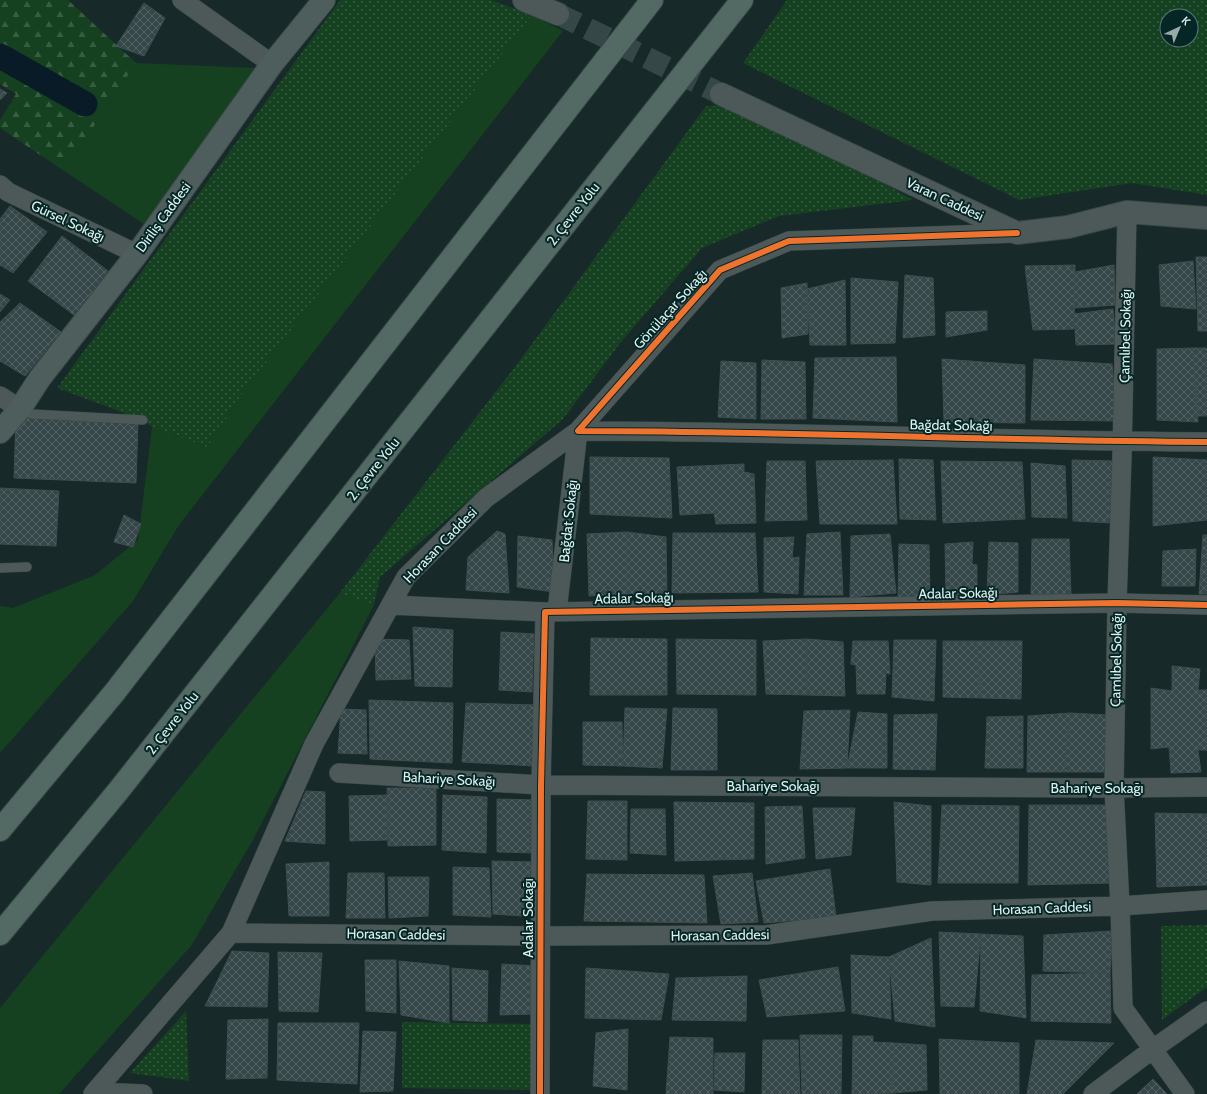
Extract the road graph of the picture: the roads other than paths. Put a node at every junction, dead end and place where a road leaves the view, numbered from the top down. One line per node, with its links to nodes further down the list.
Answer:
1 (182, 0): 7 (street)
2 (324, 0): 7 (main road, Diriliş Caddesi)
3 (524, 0): 6 (street)
4 (652, 0): 31 (highway)
5 (742, 0): 35 (highway, 2. Çevre Yolu)
6 (558, 14)
7 (272, 64): 13 (main road, Diriliş Caddesi)
8 (721, 94): 12 (street, Varan Caddesi)
9 (0, 185): 13 (street, Gürsel Sokağı)
10 (1127, 212): 11 (street); 12 (street); 19 (street, Çamlıbel Sokağı)
11 (1206, 217)
12 (1017, 233): 17 (street, Gönülaçar Sokağı)
13 (137, 254): 15 (main road, Diriliş Caddesi)
14 (0, 396): 15 (street)
15 (20, 409): 16 (lane); 18 (main road, Diriliş Caddesi)
16 (143, 420)
17 (578, 431): 19 (street, Bağdat Sokağı); 24 (street, Horasan Caddesi); 26 (street, Bağdat Sokağı)
18 (0, 432)
19 (1123, 442): 20 (street, Bağdat Sokağı); 23 (street, Çamlıbel Sokağı)
20 (1207, 442)
21 (0, 568): 22 (lane)
22 (27, 568)
23 (1117, 603): 25 (street, Adalar Sokağı); 26 (street, Adalar Sokağı); 30 (street, Çamlıbel Sokağı)
24 (391, 605): 26 (street); 34 (street, Horasan Caddesi)
25 (1207, 605)
26 (551, 611): 28 (street, Adalar Sokağı)
27 (339, 773): 28 (street, Bahariye Sokağı)
28 (541, 785): 30 (street, Bahariye Sokağı); 36 (street, Adalar Sokağı)
29 (1207, 787): 30 (street, Bahariye Sokağı)
30 (1114, 788): 33 (street, Çamlıbel Sokağı)
31 (0, 830)
32 (1207, 900): 33 (street, Horasan Caddesi)
33 (1120, 906): 36 (street, Horasan Caddesi); 38 (street, Çamlıbel Sokağı)
34 (231, 933): 36 (street, Horasan Caddesi); 39 (street, Horasan Caddesi)
35 (0, 934)
36 (540, 936): 41 (street, Adalar Sokağı)
37 (1207, 1011): 38 (street)
38 (1153, 1049): 42 (street); 43 (street, Çamlıbel Sokağı)
39 (95, 1093): 40 (street)
40 (143, 1094)
41 (540, 1094)
42 (1093, 1094)
43 (1185, 1094)

